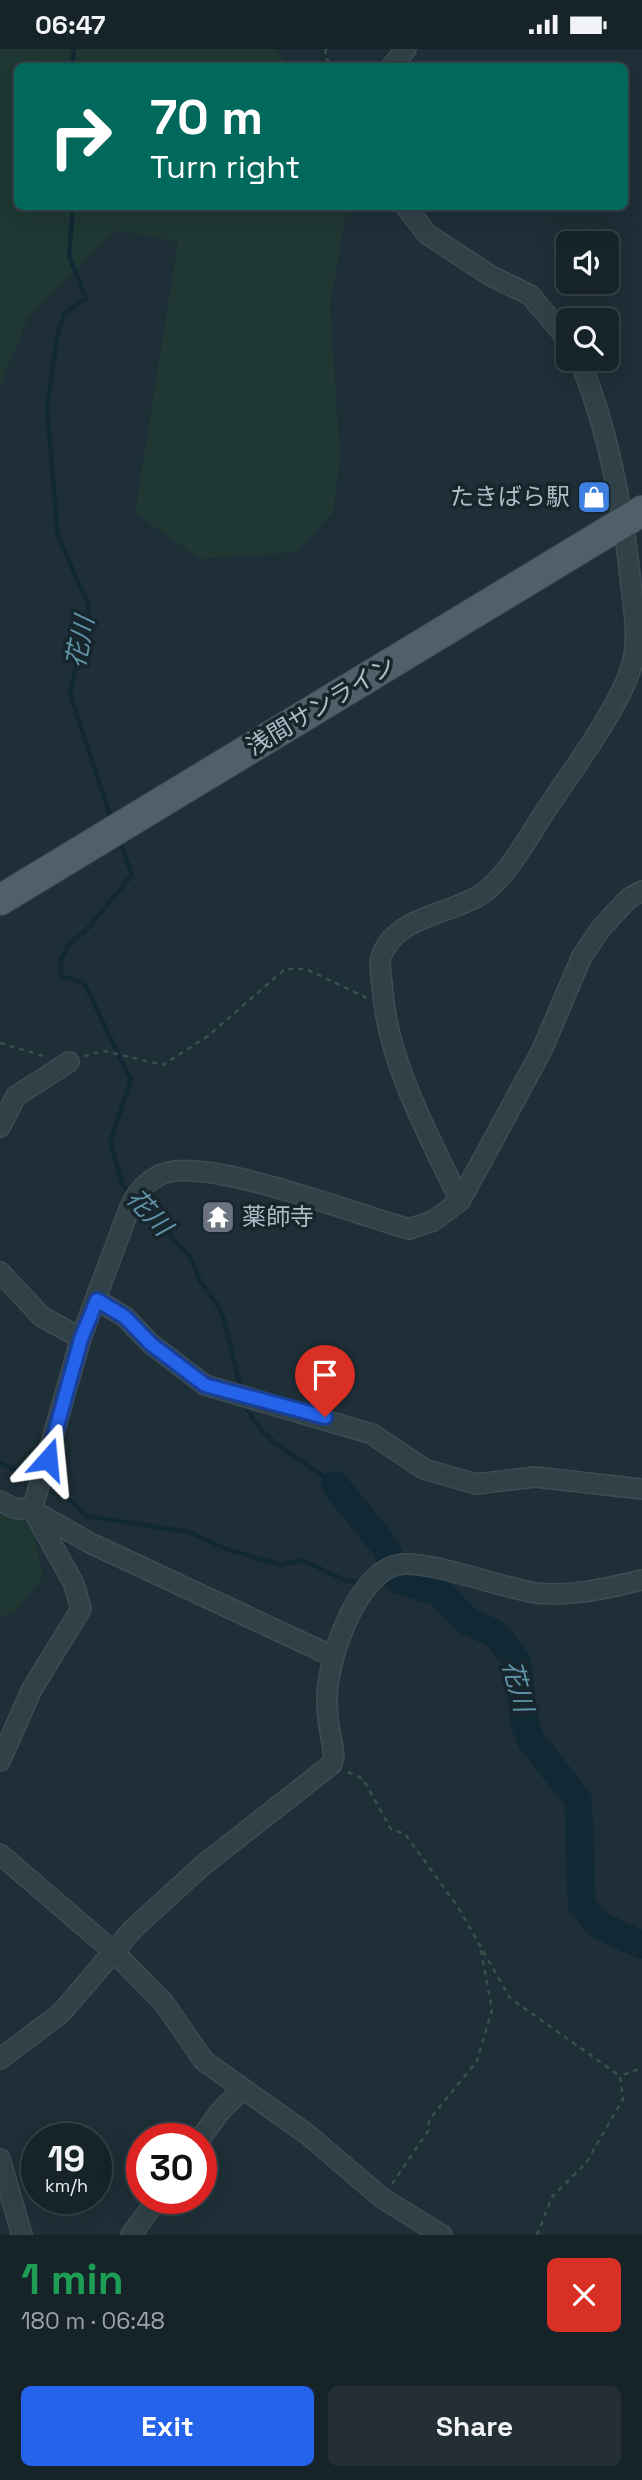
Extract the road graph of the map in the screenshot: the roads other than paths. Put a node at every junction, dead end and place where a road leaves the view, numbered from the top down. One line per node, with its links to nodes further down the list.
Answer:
1 (406, 49): 2 (street)
2 (394, 63)
3 (408, 210): 4 (street)
4 (556, 326)
5 (584, 371): 6 (street)
6 (633, 516): 8 (main road, 浅間サンライン); 11 (street)
7 (642, 891): 11 (street)
8 (0, 900)
9 (69, 1062): 10 (street)
10 (0, 1127)
11 (460, 1201): 13 (street)
12 (0, 1272): 14 (street)
13 (97, 1300): 14 (street); 15 (street)
14 (81, 1339): 17 (street)
15 (642, 1489)
16 (0, 1501): 17 (street)
17 (32, 1510): 19 (street); 20 (street)
18 (642, 1580): 19 (street)
19 (332, 1656): 22 (street)
20 (0, 1761)
21 (0, 1854): 22 (street)
22 (115, 1953): 23 (street); 24 (street)
23 (0, 2059)
24 (243, 2089): 25 (street); 30 (street)
25 (212, 2123)
26 (0, 2158): 28 (street)
27 (146, 2214): 29 (street)
28 (22, 2235)
29 (131, 2235)
30 (442, 2235)

